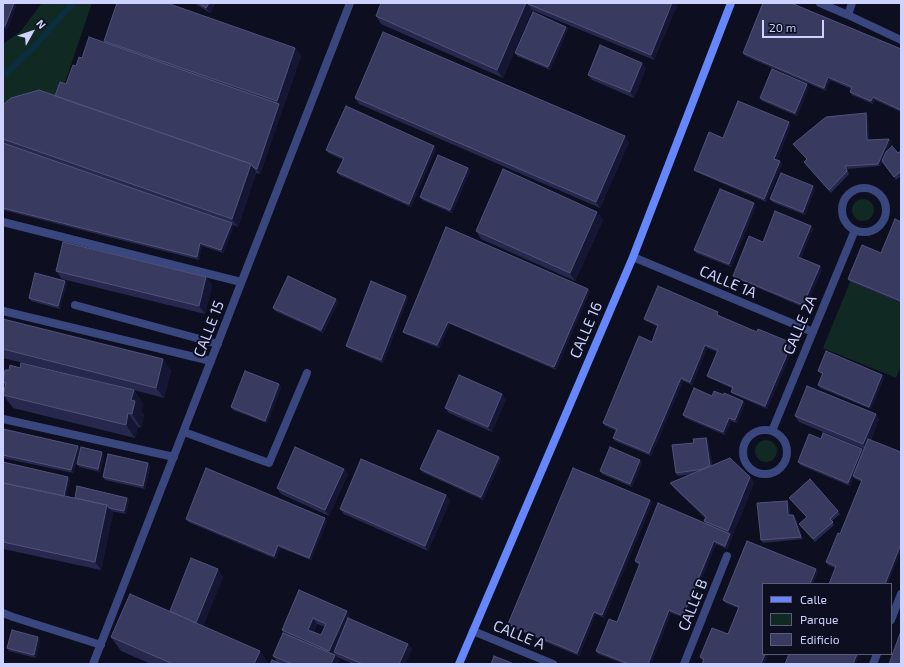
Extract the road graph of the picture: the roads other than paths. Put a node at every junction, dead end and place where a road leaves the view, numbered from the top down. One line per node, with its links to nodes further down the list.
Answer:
1 (350, 3): 10 (street, CALLE 15)
2 (731, 3): 9 (main road, CALLE 16)
3 (820, 3): 5 (street)
4 (852, 3): 5 (street)
5 (848, 15): 6 (street)
6 (901, 40)
7 (3, 222): 10 (street)
8 (855, 230): 8 (street); 13 (street, CALLE 2A)
9 (632, 257): 13 (street, CALLE 1A); 26 (main road, CALLE 16)
10 (241, 282): 14 (street, CALLE 15)
11 (75, 305): 14 (street)
12 (3, 311): 15 (street)
13 (813, 332): 18 (street, CALLE 2A)
14 (218, 344): 15 (street, CALLE 15)
15 (211, 361): 19 (street, CALLE 15)
16 (307, 373): 19 (street)
17 (3, 419): 20 (street)
18 (772, 431): 18 (street)
19 (184, 432): 20 (street, CALLE 15)
20 (174, 457): 27 (street, CALLE 15)
21 (727, 556): 31 (street, CALLE B)
22 (901, 594): 23 (street)
23 (898, 609): 25 (street)
24 (3, 613): 27 (street)
25 (892, 618)
26 (473, 631): 29 (main road, CALLE 16); 30 (street, CALLE A)
27 (101, 645): 28 (street, CALLE 15)
28 (93, 664)
29 (459, 664)
30 (553, 664)
31 (684, 664)

